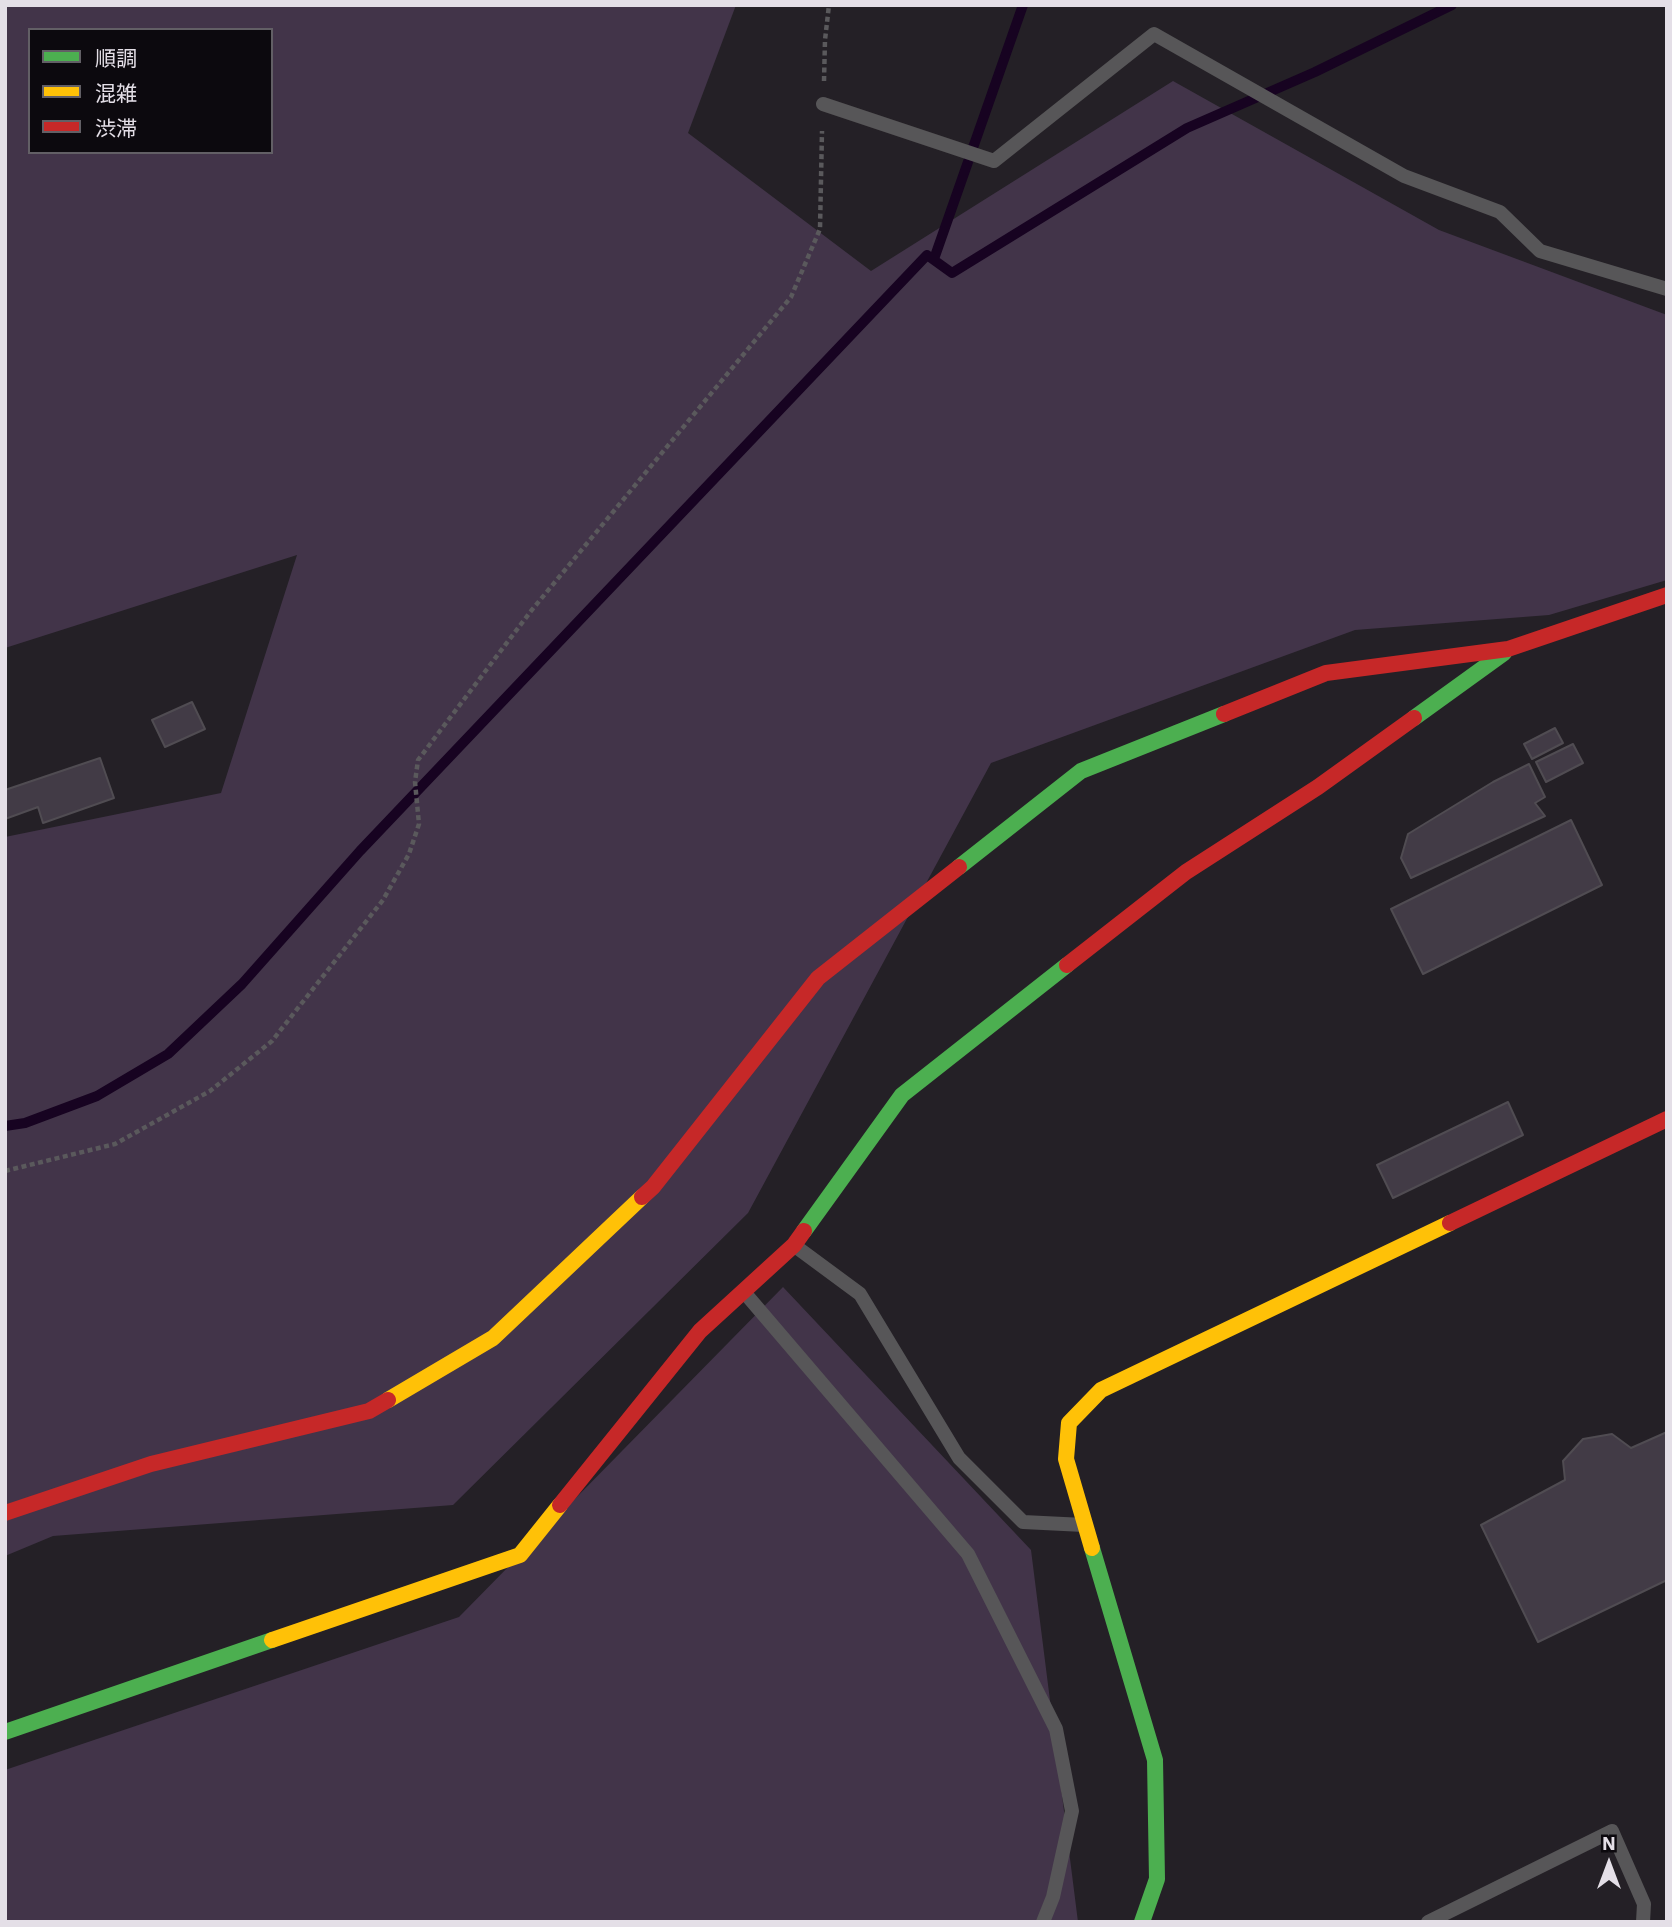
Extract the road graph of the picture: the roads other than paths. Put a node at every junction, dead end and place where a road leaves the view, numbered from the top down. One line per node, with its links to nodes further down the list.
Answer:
1 (823, 104): 2 (lane)
2 (1667, 289)
3 (1667, 595): 4 (street)
4 (1508, 649): 6 (street); 8 (street)
5 (1667, 1119): 9 (street)
6 (794, 1245): 7 (street); 9 (lane)
7 (743, 1291): 10 (street); 11 (lane)
8 (5, 1513)
9 (1086, 1525): 12 (street)
10 (5, 1732)
11 (1043, 1922)
12 (1142, 1922)
13 (1427, 1922): 14 (lane)
14 (1643, 1922)

